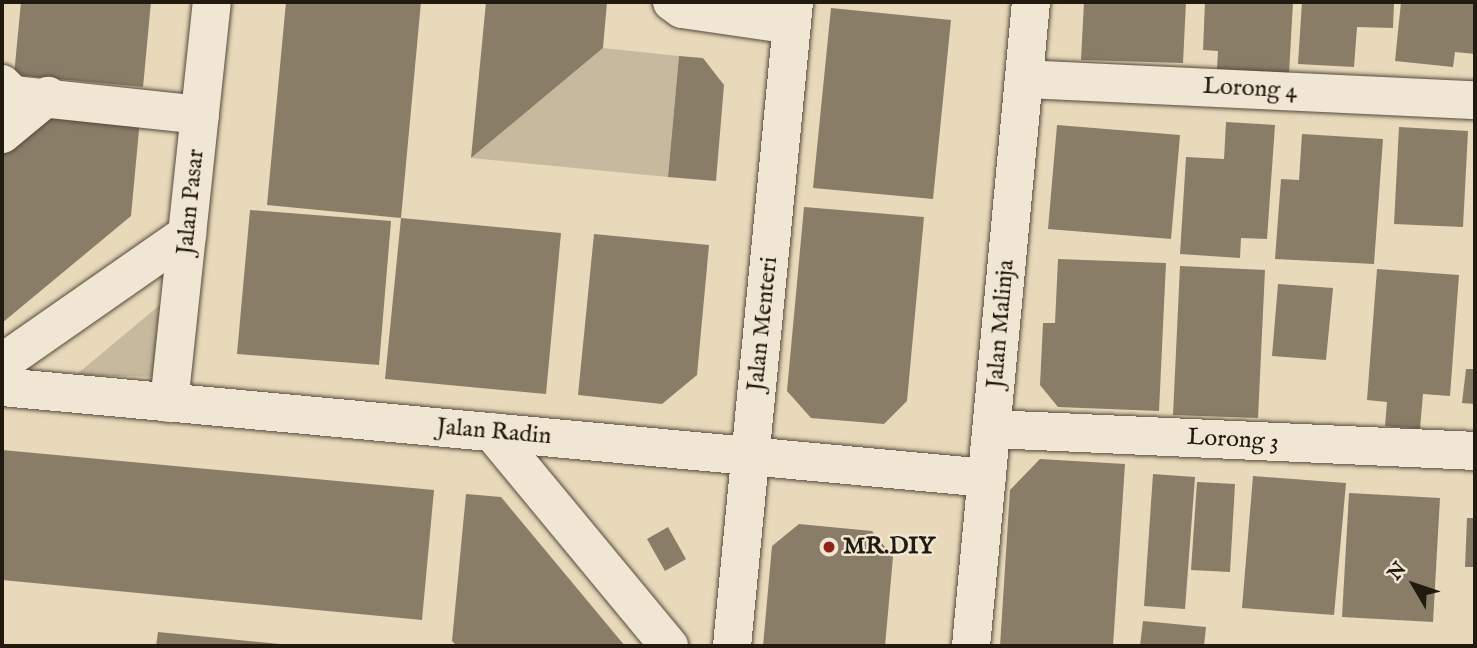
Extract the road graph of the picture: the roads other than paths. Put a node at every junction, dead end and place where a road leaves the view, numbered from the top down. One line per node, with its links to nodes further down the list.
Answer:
1 (212, 2): 9 (street, Jalan Pasar)
2 (672, 2): 4 (street)
3 (1031, 2): 5 (street, Jalan Malinja)
4 (793, 13): 18 (street, Jalan Menteri)
5 (1024, 79): 8 (street, Lorong 4); 15 (street, Jalan Malinja)
6 (2, 84): 7 (street)
7 (48, 96): 9 (street); 10 (street)
8 (1475, 100)
9 (200, 116): 11 (street, Jalan Pasar)
10 (2, 134)
11 (187, 234): 12 (street); 14 (street, Jalan Pasar)
12 (2, 363)
13 (2, 387): 14 (street, Jalan Radin)
14 (169, 403): 16 (street, Jalan Radin)
15 (992, 429): 17 (street, Lorong 3); 19 (street, Jalan Malinja)
16 (492, 432): 18 (street, Jalan Radin); 20 (street)
17 (1475, 451)
18 (750, 456): 19 (street, Jalan Radin); 21 (street, Jalan Menteri)
19 (987, 478): 22 (street, Jalan Malinja)
20 (669, 646)
21 (732, 646)
22 (971, 646)

